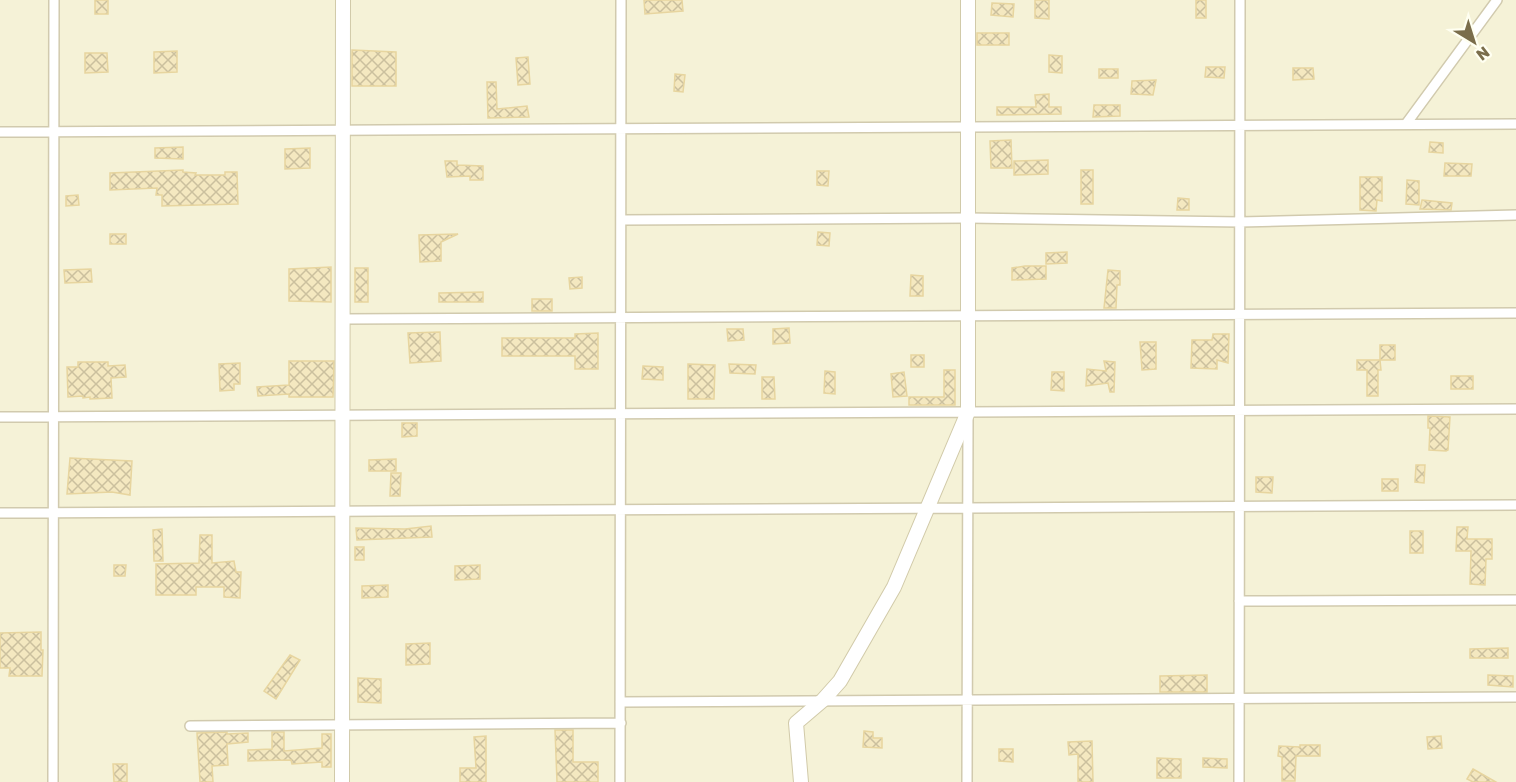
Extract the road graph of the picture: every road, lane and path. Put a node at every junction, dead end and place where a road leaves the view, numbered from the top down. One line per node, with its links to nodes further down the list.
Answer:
1 (54, 0): 14 (street)
2 (343, 0): 12 (street)
3 (621, 0): 11 (street)
4 (968, 0): 10 (street)
5 (1240, 0): 9 (street)
6 (1497, 0): 7 (street)
7 (1406, 124): 8 (street); 9 (street)
8 (1516, 124)
9 (1240, 125): 10 (street); 18 (street)
10 (968, 127): 11 (street); 16 (street)
11 (621, 129): 12 (street); 17 (street)
12 (343, 130): 14 (street); 23 (street)
13 (0, 132): 14 (street)
14 (54, 132): 30 (street)
15 (1516, 215): 18 (street)
16 (968, 218): 17 (street); 18 (street); 21 (street)
17 (621, 220): 22 (street)
18 (1240, 222): 20 (street)
19 (1516, 313): 20 (street)
20 (1240, 314): 21 (street); 25 (street)
21 (968, 316): 22 (street); 26 (street)
22 (621, 318): 23 (street); 27 (street)
23 (343, 319): 28 (street)
24 (1516, 409): 25 (street)
25 (1239, 410): 26 (street); 32 (street)
26 (968, 412): 27 (street); 33 (street); 34 (street)
27 (621, 414): 28 (street); 35 (street)
28 (343, 415): 30 (street); 36 (street)
29 (0, 417): 30 (street)
30 (54, 417): 38 (street)
31 (1516, 505): 32 (street)
32 (1240, 506): 34 (street); 40 (street)
33 (928, 508): 34 (street); 35 (street); 43 (street)
34 (968, 508): 44 (street)
35 (621, 510): 36 (street); 45 (street)
36 (342, 511): 38 (street); 47 (street)
37 (0, 513): 38 (street)
38 (54, 513): 49 (street)
39 (1516, 600): 40 (street)
40 (1239, 601): 42 (street)
41 (1516, 697): 42 (street)
42 (1239, 698): 44 (street); 54 (street)
43 (823, 700): 44 (street); 45 (street); 52 (street)
44 (968, 700): 53 (street)
45 (620, 702): 46 (street)
46 (621, 723): 47 (street); 51 (street)
47 (342, 725): 48 (street); 50 (street)
48 (190, 726)
49 (53, 782)
50 (342, 782)
51 (620, 782)
52 (801, 782)
53 (967, 782)
54 (1239, 782)

